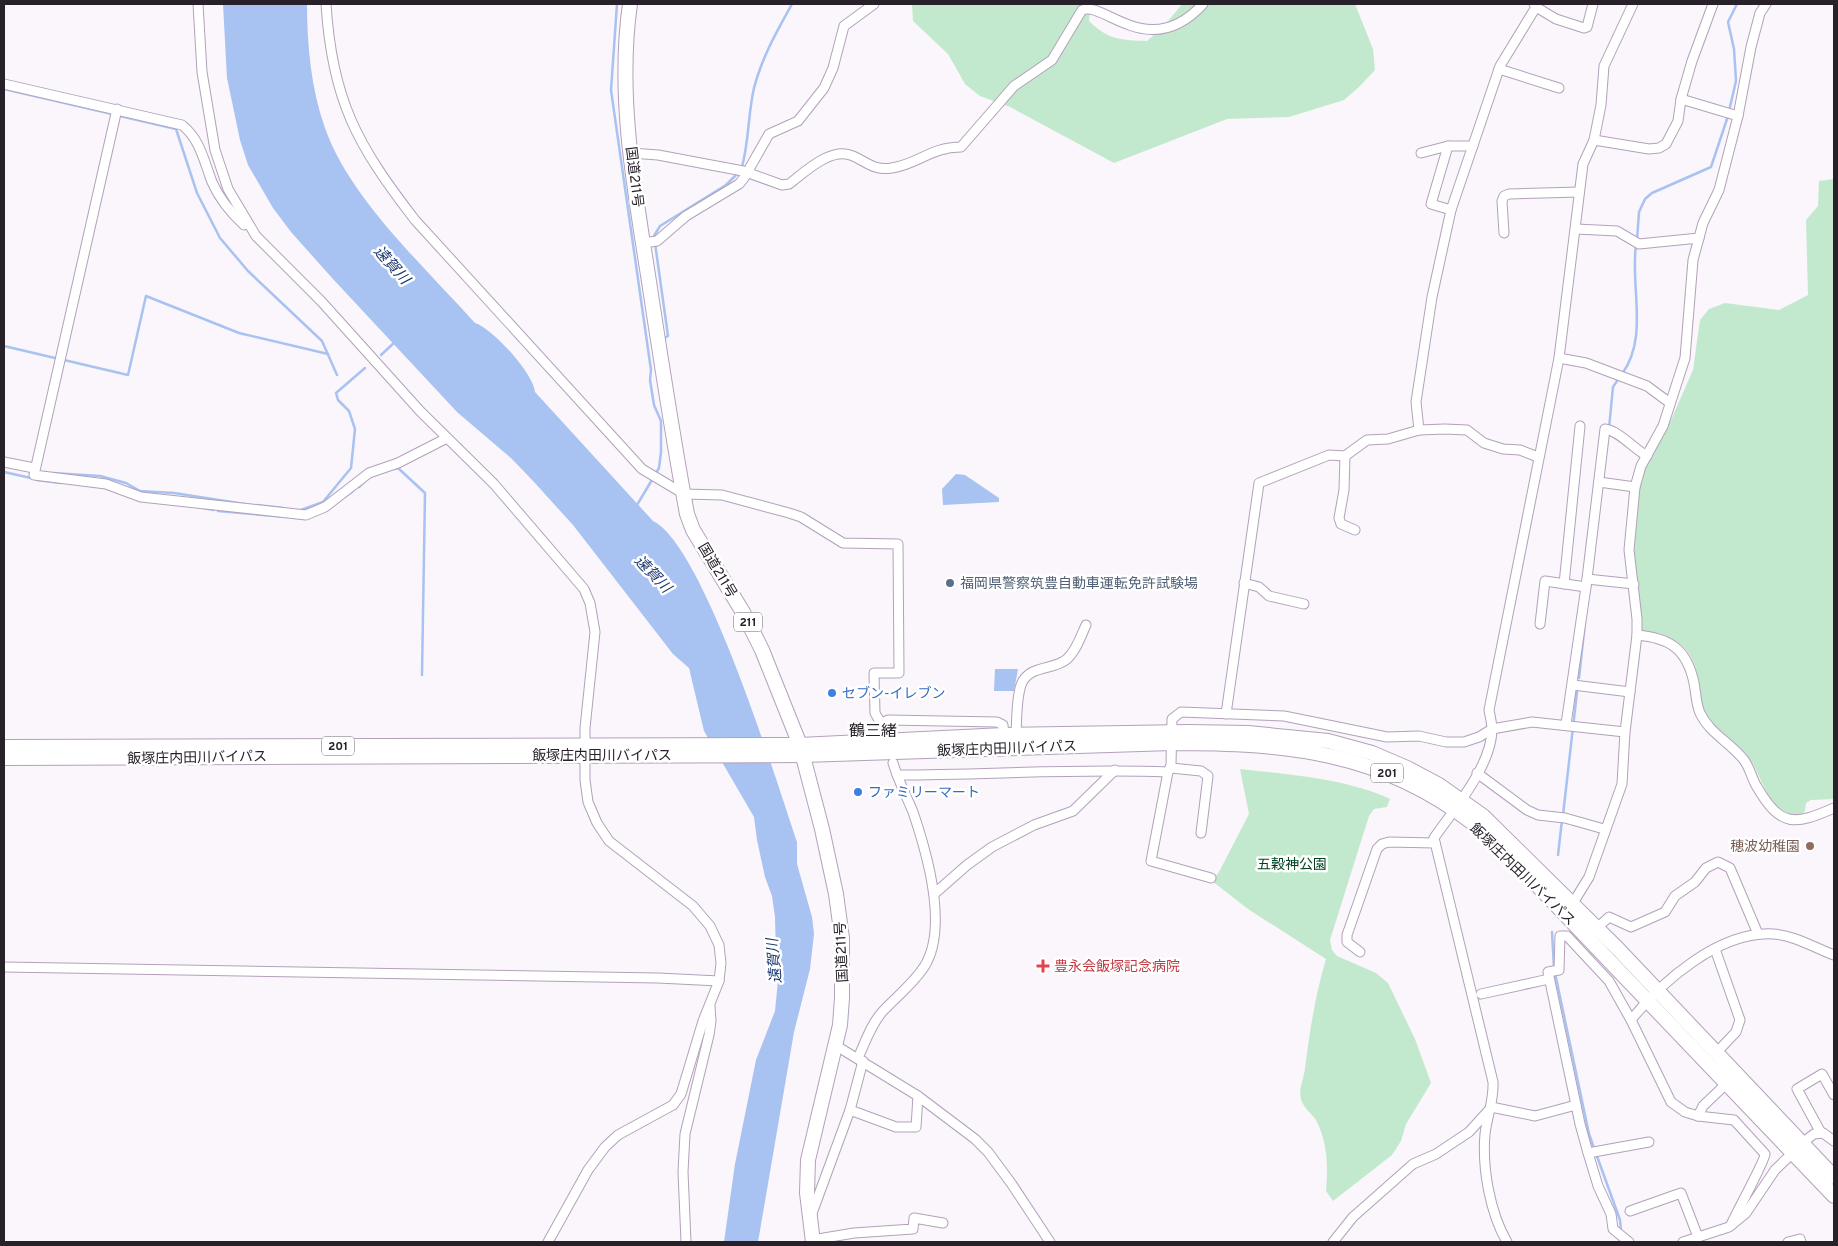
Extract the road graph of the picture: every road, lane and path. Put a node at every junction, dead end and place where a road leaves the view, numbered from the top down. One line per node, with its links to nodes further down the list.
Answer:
1 (198, 4): 28 (street)
2 (326, 4): 43 (street)
3 (630, 4): 21 (highway, 国道211号 / 211)
4 (874, 4): 23 (street)
5 (1203, 4): 11 (street)
6 (1593, 4): 10 (street)
7 (1633, 4): 18 (street)
8 (1713, 4): 15 (street)
9 (1766, 4): 17 (street)
10 (1535, 5): 12 (street)
11 (1081, 7): 23 (street)
12 (1499, 69): 14 (street); 20 (street)
13 (4, 84): 16 (street)
14 (1559, 88)
15 (1681, 98): 17 (street); 18 (street)
16 (117, 109): 28 (street); 40 (street)
17 (1731, 114): 29 (street)
18 (1594, 140): 24 (street)
19 (1448, 146): 20 (street); 22 (street); 25 (street)
20 (1473, 146): 25 (street)
21 (631, 153): 23 (street); 30 (highway, 国道211号 / 211)
22 (1421, 153)
23 (743, 171): 30 (street)
24 (1579, 192): 26 (street); 27 (street)
25 (1450, 210): 34 (street)
26 (1576, 229): 29 (street); 31 (street)
27 (1504, 233)
28 (256, 236): 35 (street)
29 (1699, 238): 32 (street)
30 (650, 242): 43 (highway, 国道211号 / 211)
31 (1558, 358): 32 (street); 38 (street)
32 (1670, 403): 37 (street)
33 (1580, 426): 47 (street)
34 (1419, 430): 36 (street); 38 (street)
35 (447, 438): 40 (street); 63 (street)
36 (1345, 456): 44 (street); 46 (street)
37 (1647, 456): 41 (street); 42 (street)
38 (1538, 457): 57 (street)
39 (4, 462): 40 (street)
40 (34, 468)
41 (1602, 482): 42 (street); 45 (street)
42 (1635, 487): 48 (street)
43 (684, 494): 59 (street); 64 (highway, 国道211号 / 211)
44 (1355, 530)
45 (1588, 582): 47 (street); 48 (street); 53 (street)
46 (1244, 583): 49 (street); 55 (street)
47 (1564, 584): 50 (street)
48 (1634, 584): 52 (street)
49 (1304, 604)
50 (1540, 624)
51 (1086, 625): 59 (street)
52 (1636, 634): 54 (street); 74 (street)
53 (1573, 685): 54 (street); 56 (street)
54 (1630, 692): 58 (street)
55 (1226, 714): 57 (street); 60 (street)
56 (1570, 725): 57 (street); 58 (street)
57 (1492, 729): 71 (street)
58 (1625, 732): 75 (street)
59 (1010, 735): 60 (highway, 飯塚庄内田川バイパス / 201); 64 (highway, 飯塚庄内田川バイパス / 201)
60 (1172, 738): 64 (highway, 飯塚庄内田川バイパス / 201); 70 (street); 73 (highway, 飯塚庄内田川バイパス / 201)
61 (4, 743): 65 (highway)
62 (4, 747): 65 (highway, 飯塚庄内田川バイパス / 201)
63 (585, 750): 64 (highway, 飯塚庄内田川バイパス / 201); 65 (highway, 飯塚庄内田川バイパス / 201); 88 (street)
64 (801, 750): 93 (highway, 国道211号 / 211)
65 (74, 752): 66 (highway, 飯塚庄内田川バイパス / 201); 67 (highway)
66 (4, 758)
67 (4, 763)
68 (893, 763): 72 (street)
69 (1115, 770): 70 (street); 72 (street); 79 (street)
70 (1169, 770): 76 (street); 78 (street)
71 (1478, 773): 73 (street); 75 (street)
72 (897, 775): 79 (street)
73 (1457, 805): 77 (street); 80 (highway, 飯塚庄内田川バイパス / 201); 90 (highway, 飯塚庄内田川バイパス / 201)
74 (1834, 808)
75 (1604, 829): 80 (street)
76 (1202, 832)
77 (1435, 843): 84 (street); 100 (street)
78 (1211, 878)
79 (934, 894): 95 (street)
80 (1573, 903): 81 (highway, 飯塚庄内田川バイパス / 201)
81 (1597, 928): 82 (street); 90 (highway, 飯塚庄内田川バイパス / 201)
82 (1758, 934): 83 (street); 85 (street)
83 (1715, 949): 90 (street); 94 (street)
84 (1360, 952)
85 (1834, 955)
86 (4, 967): 88 (street)
87 (1553, 973): 89 (street); 92 (street); 99 (street)
88 (719, 981): 91 (street)
89 (1481, 994)
90 (1653, 995): 92 (street); 94 (highway, 飯塚庄内田川バイパス / 201); 96 (highway, 飯塚庄内田川バイパス / 201)
91 (710, 1005): 117 (street); 118 (street)
92 (1631, 1020): 102 (street)
93 (835, 1045): 95 (street); 111 (highway, 国道211号 / 211)
94 (1718, 1052): 106 (highway, 飯塚庄内田川バイパス / 201)
95 (861, 1060): 98 (street); 101 (street)
96 (1726, 1084): 102 (street); 106 (highway, 飯塚庄内田川バイパス / 201)
97 (1834, 1095): 103 (street)
98 (918, 1096): 101 (street); 119 (street)
99 (1576, 1105): 100 (street); 107 (street)
100 (1491, 1108): 120 (street); 121 (street)
101 (850, 1110): 111 (street)
102 (1698, 1116): 113 (street)
103 (1821, 1133): 104 (street); 106 (street)
104 (1834, 1141)
105 (1649, 1142): 107 (street)
106 (1798, 1148): 108 (highway, 飯塚庄内田川バイパス / 201); 109 (highway, 飯塚庄内田川バイパス / 201); 113 (street)
107 (1593, 1152): 116 (street)
108 (1834, 1177)
109 (1834, 1196)
110 (1630, 1211): 114 (street)
111 (810, 1220): 115 (highway, 国道211号 / 211)
112 (943, 1222): 115 (street)
113 (1729, 1227): 114 (street)
114 (1698, 1237): 122 (street)
115 (812, 1241)
116 (1627, 1241)
117 (548, 1242)
118 (686, 1242)
119 (1050, 1242)
120 (1333, 1242)
121 (1507, 1242)
122 (1683, 1242)
123 (1788, 1242): 124 (street)
124 (1801, 1242)

